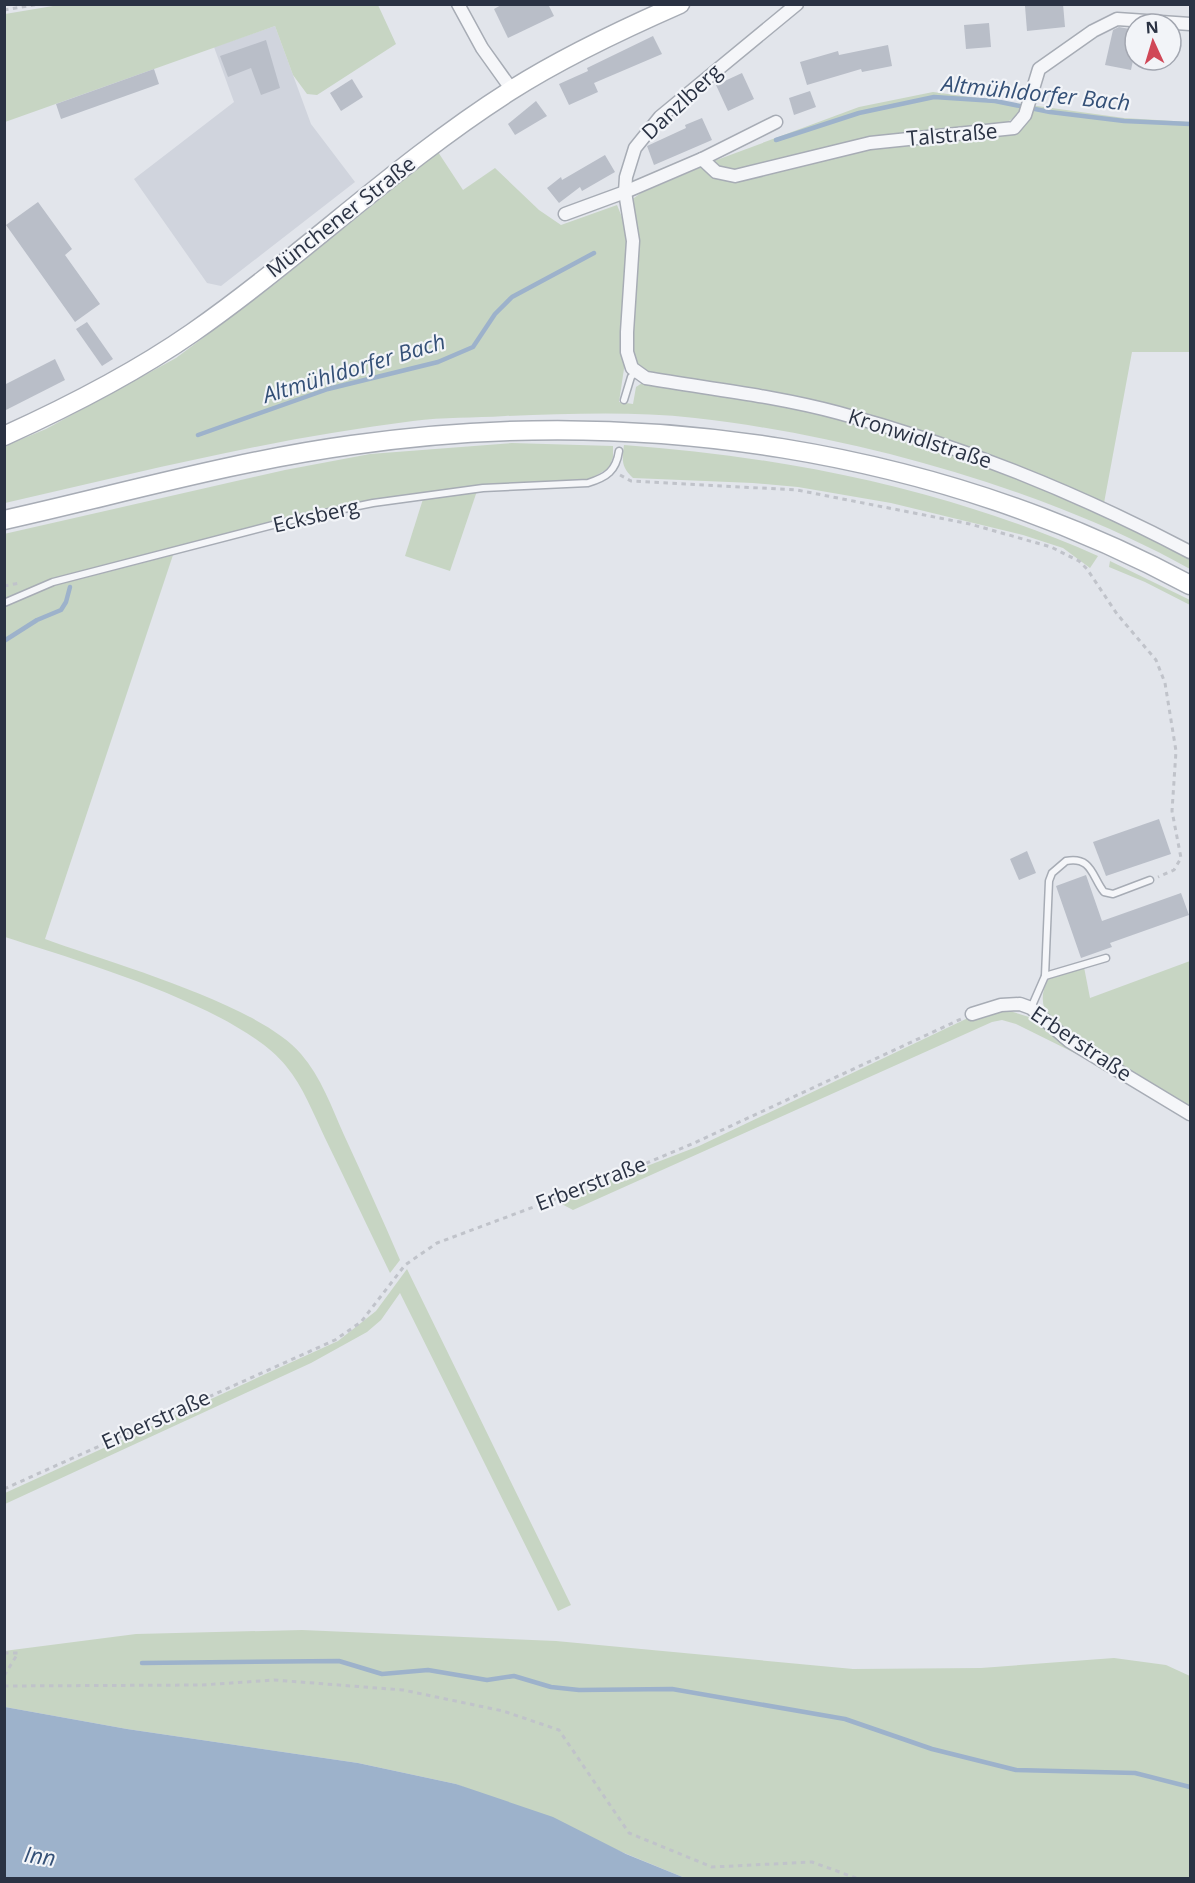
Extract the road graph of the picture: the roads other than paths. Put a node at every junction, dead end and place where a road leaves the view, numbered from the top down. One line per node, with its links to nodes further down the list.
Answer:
1 (458, 4): 5 (street)
2 (680, 4): 5 (main road, Münchener Straße)
3 (797, 4): 8 (street, Danzlberg)
4 (1191, 24): 7 (street, Talstraße)
5 (512, 90): 12 (main road, Münchener Straße)
6 (776, 122): 7 (street)
7 (702, 159): 8 (street)
8 (624, 192): 9 (street); 10 (street, Danzlberg)
9 (565, 214)
10 (636, 372): 11 (lane); 15 (street, Kronwidlstraße)
11 (624, 400)
12 (4, 436)
13 (619, 451): 17 (lane, Ecksberg)
14 (4, 520): 16 (main road)
15 (1191, 552)
16 (1191, 585)
17 (4, 603)
18 (1150, 880): 20 (lane)
19 (1106, 958): 20 (lane)
20 (1045, 976): 21 (lane)
21 (1031, 1008): 22 (street, Erberstraße); 23 (street, Erberstraße)
22 (972, 1014)
23 (1191, 1114)

